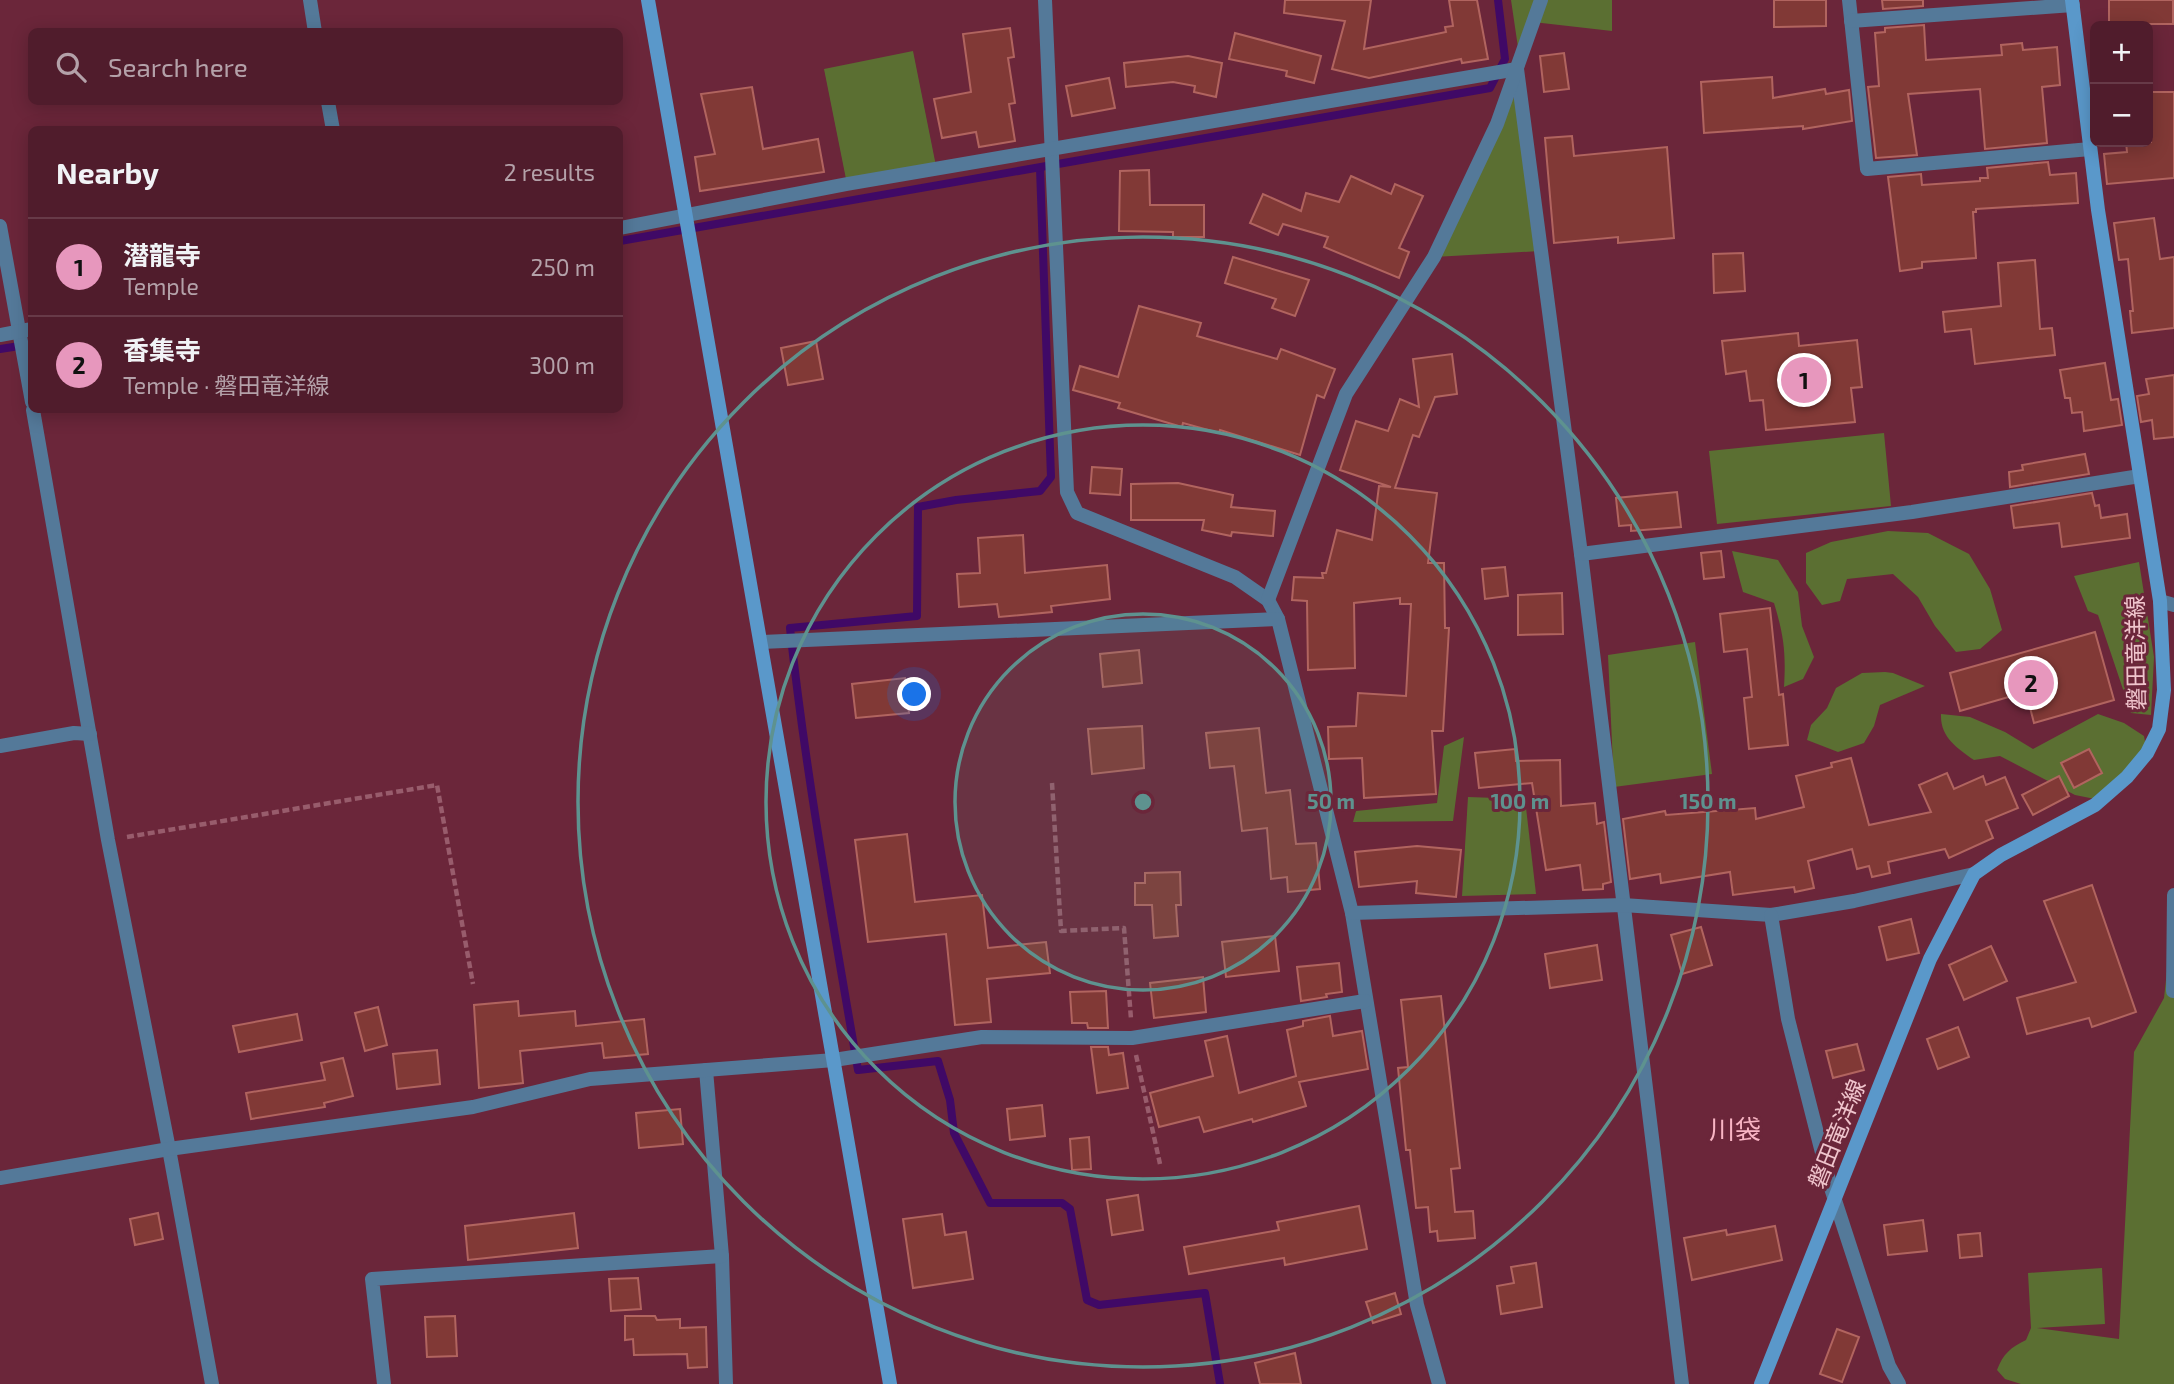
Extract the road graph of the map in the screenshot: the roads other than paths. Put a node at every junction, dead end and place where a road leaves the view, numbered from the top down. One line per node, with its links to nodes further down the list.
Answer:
1 (310, 0): 8 (street)
2 (648, 0): 14 (main road)
3 (1045, 0): 13 (street)
4 (1541, 0): 9 (street)
5 (1849, 0): 7 (street)
6 (2072, 3): 7 (street); 12 (main road, 磐田竜洋線)
7 (1851, 21): 12 (street)
8 (315, 28)
9 (1517, 69): 13 (street); 22 (street); 23 (street)
10 (329, 105): 11 (street)
11 (332, 126)
12 (2090, 149): 21 (main road, 磐田竜洋線)
13 (1050, 150): 14 (street); 23 (street)
14 (686, 216): 16 (street); 26 (main road)
15 (0, 226): 17 (street)
16 (623, 227)
17 (25, 330): 18 (street); 19 (street)
18 (0, 335)
19 (28, 361)
20 (34, 413): 27 (street)
21 (2140, 476): 22 (street); 24 (main road, 磐田竜洋線)
22 (1581, 554): 31 (street)
23 (1268, 600): 25 (street)
24 (2167, 603): 29 (main road, 磐田竜洋線)
25 (1278, 619): 26 (street); 32 (street)
26 (761, 642): 36 (main road)
27 (90, 734): 28 (street); 38 (street)
28 (0, 746)
29 (1974, 874): 33 (street); 40 (main road, 磐田竜洋線)
30 (2174, 895): 34 (street)
31 (1623, 905): 32 (street); 33 (street); 47 (street)
32 (1352, 913): 35 (street)
33 (1771, 915): 40 (street)
34 (2173, 991)
35 (1365, 1001): 36 (street); 46 (street)
36 (834, 1060): 37 (street); 45 (main road)
37 (705, 1070): 38 (street); 41 (street)
38 (169, 1149): 39 (street); 42 (street)
39 (0, 1178)
40 (1834, 1202): 48 (main road, 磐田竜洋線); 49 (street)
41 (722, 1256): 43 (street); 44 (street)
42 (212, 1384)
43 (384, 1384)
44 (726, 1384)
45 (890, 1384)
46 (1439, 1384)
47 (1682, 1384)
48 (1761, 1384)
49 (1899, 1384)

